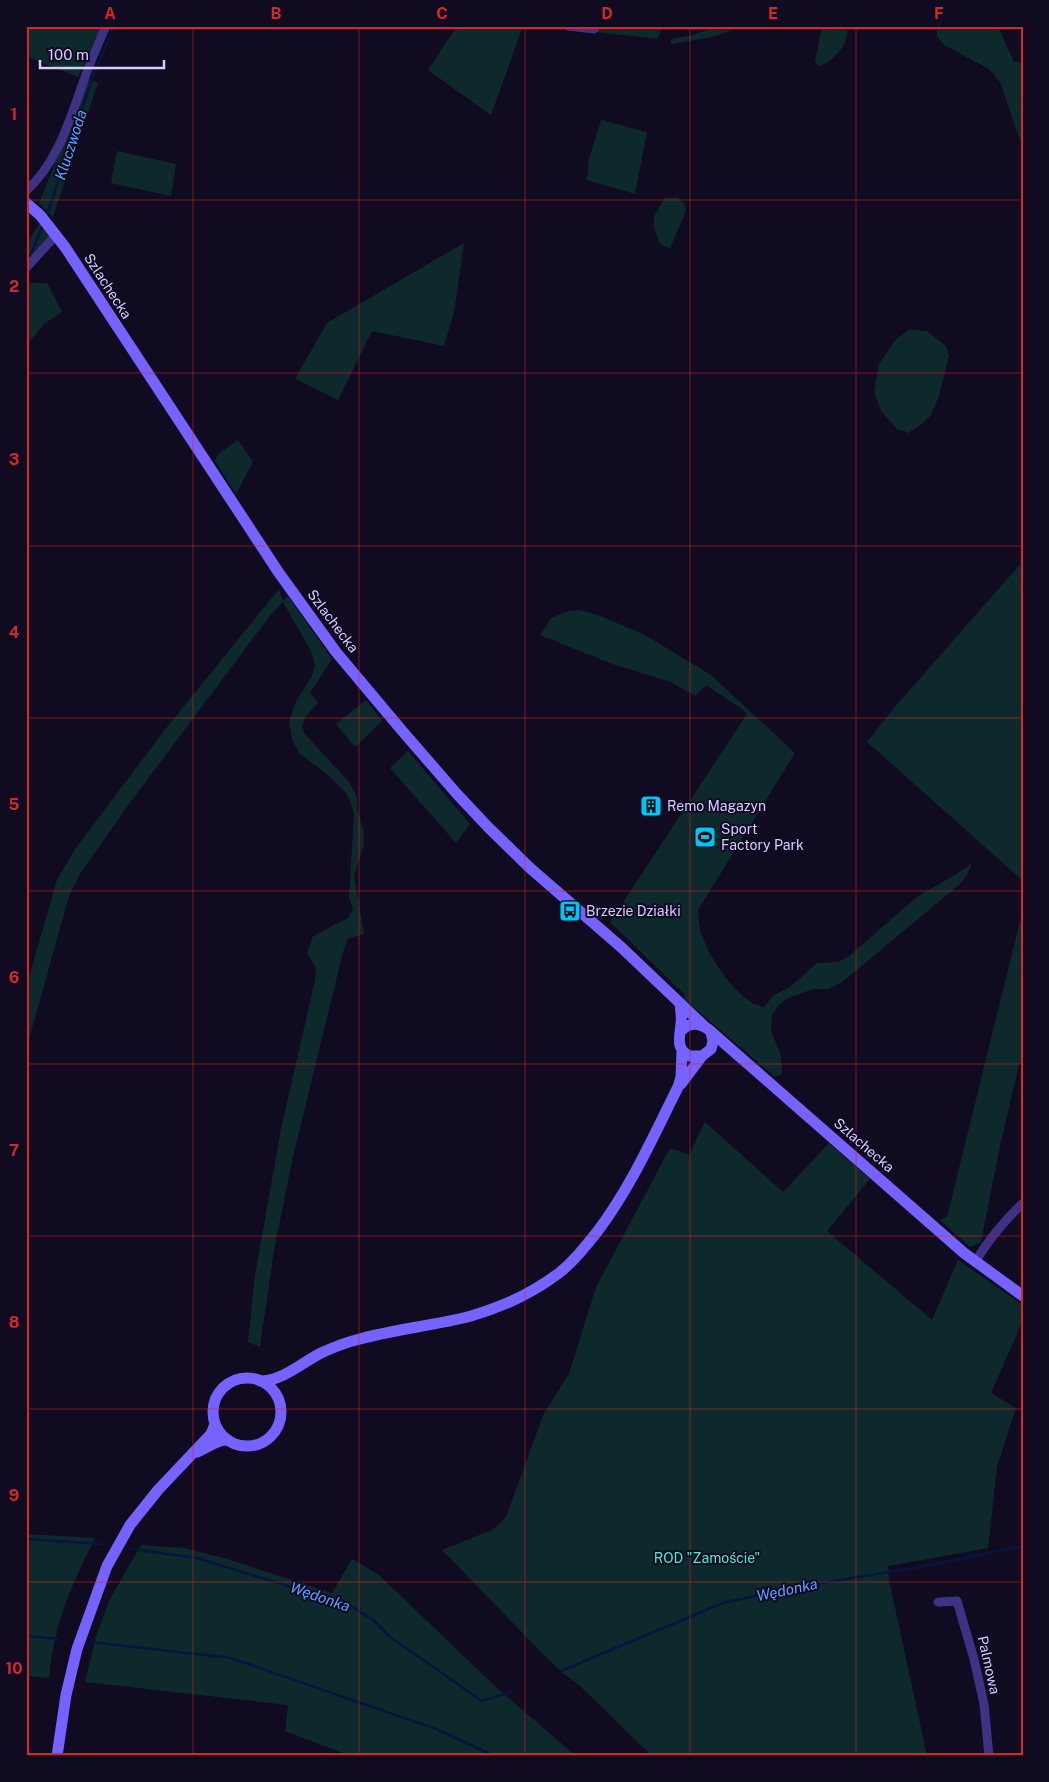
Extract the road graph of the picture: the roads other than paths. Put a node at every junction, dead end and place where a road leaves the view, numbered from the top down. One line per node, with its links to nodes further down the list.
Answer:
1 (106, 26): 4 (street)
2 (568, 26): 3 (street)
3 (594, 29)
4 (26, 191)
5 (26, 203): 6 (street, Szlachecka)
6 (54, 232): 7 (street); 8 (street, Szlachecka)
7 (26, 268)
8 (680, 1004): 9 (street, Szlachecka); 10 (street)
9 (708, 1029): 10 (street); 12 (street, Szlachecka); 13 (street)
10 (680, 1032): 11 (street)
11 (682, 1051): 13 (street); 14 (street)
12 (734, 1052): 13 (street); 16 (street, Szlachecka)
13 (705, 1054): 14 (street)
14 (678, 1087): 18 (street)
15 (1023, 1203): 16 (street)
16 (975, 1262): 17 (street, Szlachecka)
17 (1023, 1296)
18 (293, 1370): 19 (street); 20 (street)
19 (260, 1381): 20 (street); 21 (street)
20 (280, 1404): 22 (street)
21 (215, 1424): 22 (street); 23 (street)
22 (228, 1440): 23 (street)
23 (193, 1453): 25 (street)
24 (938, 1602): 26 (street, Palmowa)
25 (57, 1756)
26 (989, 1756)

